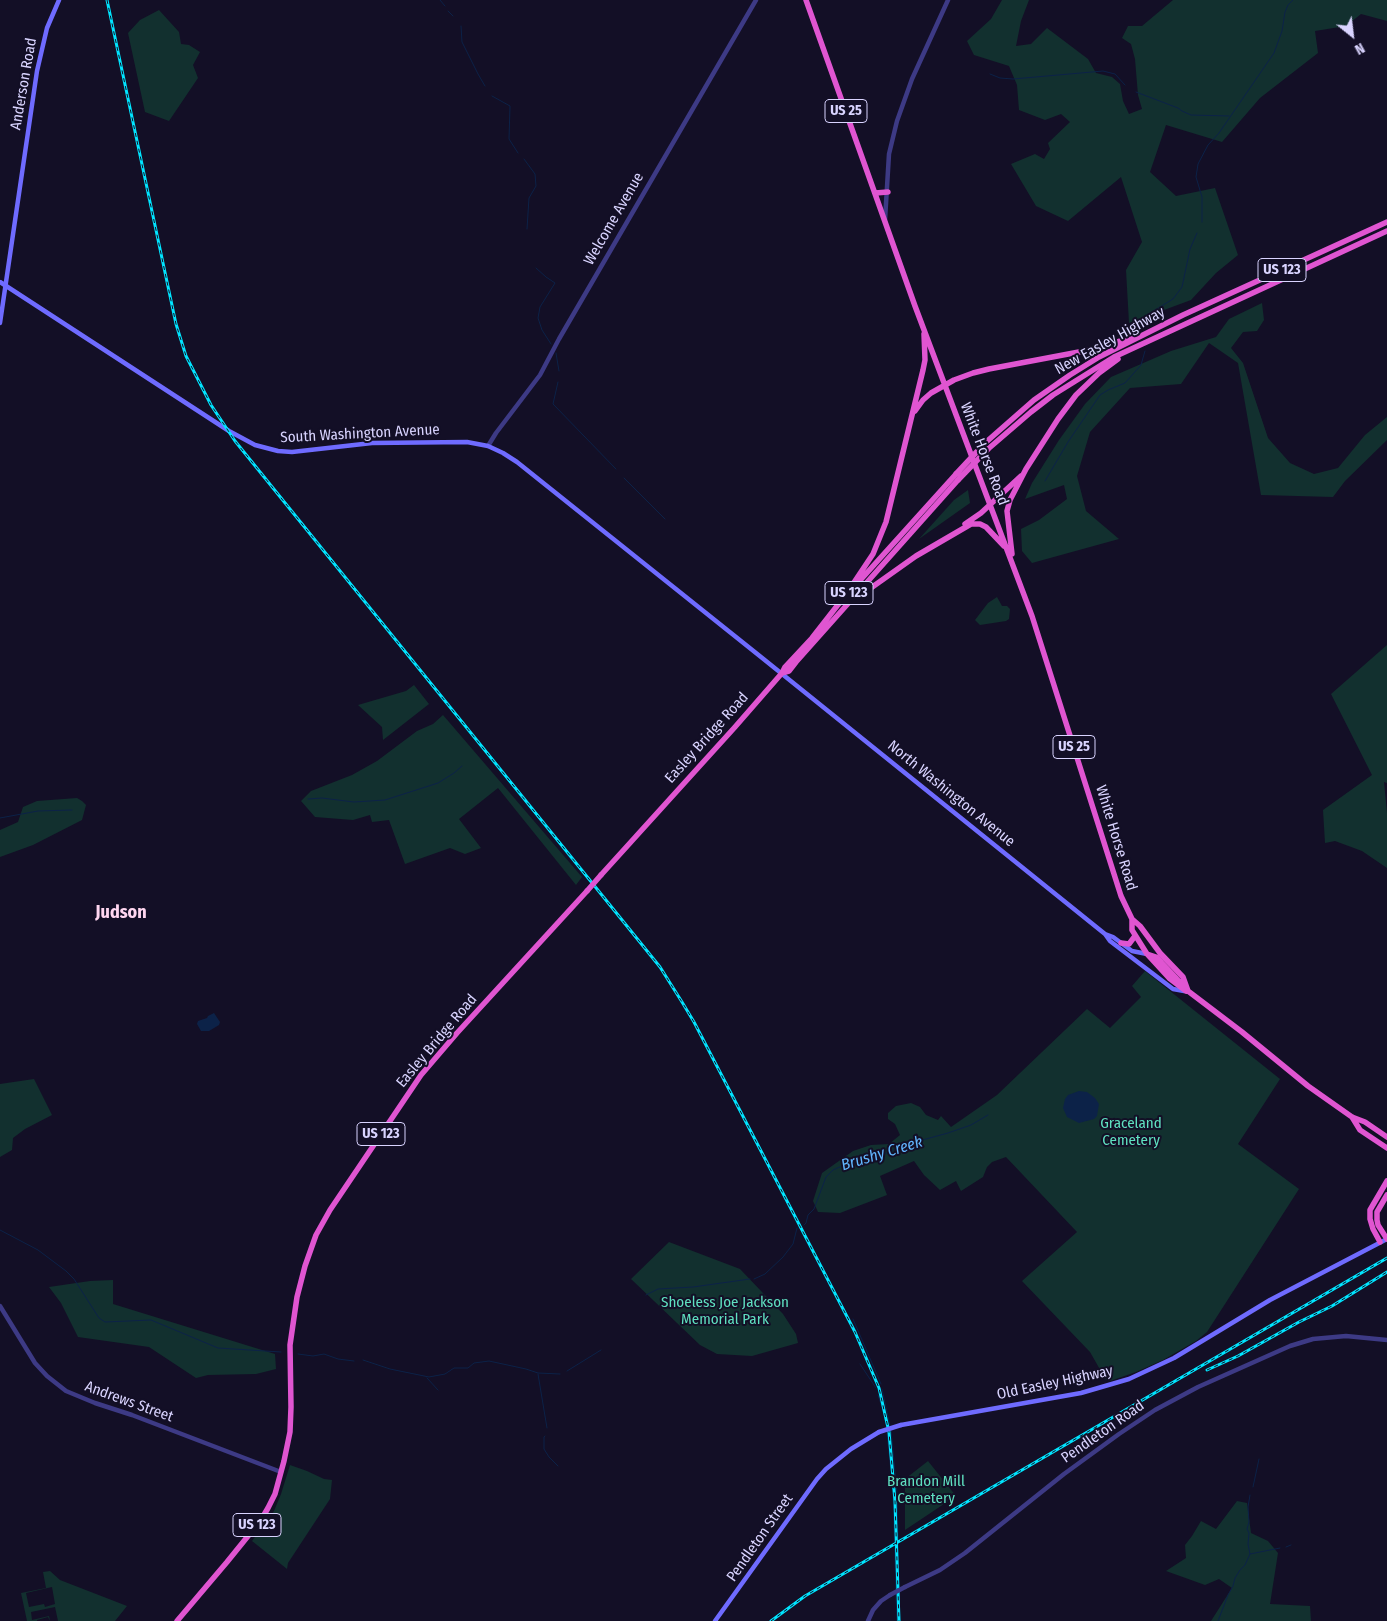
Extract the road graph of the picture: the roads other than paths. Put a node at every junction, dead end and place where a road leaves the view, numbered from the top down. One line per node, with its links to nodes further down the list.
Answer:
1 (59, 0): 13 (main road, Anderson Road)
2 (756, 0): 20 (street, Welcome Avenue)
3 (806, 0): 6 (highway, White Horse Road / US 25)
4 (948, 0): 5 (street)
5 (888, 192): 6 (highway); 7 (street)
6 (875, 193): 7 (highway, White Horse Road / US 25)
7 (885, 222): 17 (highway, White Horse Road / US 25)
8 (1387, 222): 10 (highway, New Easley Highway / US 123)
9 (1387, 231): 11 (highway, New Easley Highway / US 123)
10 (1349, 239): 11 (highway); 14 (highway, New Easley Highway / US 123)
11 (1352, 247): 16 (highway, New Easley Highway / US 123)
12 (0, 282): 13 (main road, South Washington Avenue)
13 (5, 286): 15 (main road, Anderson Road); 20 (main road, South Washington Avenue)
14 (1177, 318): 18 (highway); 22 (highway, New Easley Highway / US 123, bridge)
15 (0, 323)
16 (1180, 326): 21 (highway); 22 (highway, New Easley Highway / US 123, bridge)
17 (923, 327): 18 (highway, White Horse Road / US 25); 19 (highway)
18 (945, 385): 19 (highway); 23 (highway, White Horse Road / US 25)
19 (912, 421): 28 (highway)
20 (488, 446): 31 (main road, South Washington Avenue)
21 (1024, 474): 23 (highway); 26 (highway)
22 (957, 477): 27 (highway, New Easley Highway / US 123); 28 (highway, New Easley Highway / US 123)
23 (990, 505): 24 (highway, White Horse Road / US 25); 25 (highway)
24 (1007, 549): 25 (highway); 26 (highway, White Horse Road / US 25)
25 (920, 554): 27 (highway)
26 (1014, 565): 32 (highway, White Horse Road / US 25)
27 (844, 611): 30 (highway, New Easley Highway / US 123)
28 (832, 612): 29 (highway, New Easley Highway / US 123)
29 (812, 638): 31 (highway, Easley Bridge Road / US 123)
30 (818, 638): 31 (highway, Easley Bridge Road / US 123)
31 (782, 673): 33 (main road, North Washington Avenue); 48 (highway, Easley Bridge Road / US 123, bridge)
32 (1132, 919): 34 (highway, White Horse Road / US 25); 37 (highway, White Horse Road / US 25)
33 (1105, 934): 35 (main road, North Washington Avenue); 37 (main road, North Washington Avenue)
34 (1135, 936): 35 (highway); 36 (highway, White Horse Road / US 25)
35 (1121, 943): 36 (main road, North Washington Avenue)
36 (1147, 954): 37 (highway)
37 (1186, 991): 38 (highway, White Horse Road / US 25)
38 (1352, 1117): 39 (highway, White Horse Road / US 25); 40 (highway, White Horse Road / US 25)
39 (1387, 1137)
40 (1386, 1148)
41 (1387, 1181): 44 (highway)
42 (1387, 1195): 43 (highway)
43 (1387, 1239): 44 (main road, Old Easley Highway)
44 (1380, 1242): 47 (main road, Old Easley Highway, bridge)
45 (1, 1310): 48 (street, Andrews Street)
46 (1387, 1340): 51 (street, Pendleton Road, bridge)
47 (826, 1470): 50 (main road, Pendleton Street)
48 (281, 1472): 49 (highway, Easley Bridge Road / US 123)
49 (177, 1621)
50 (716, 1621)
51 (868, 1621)

